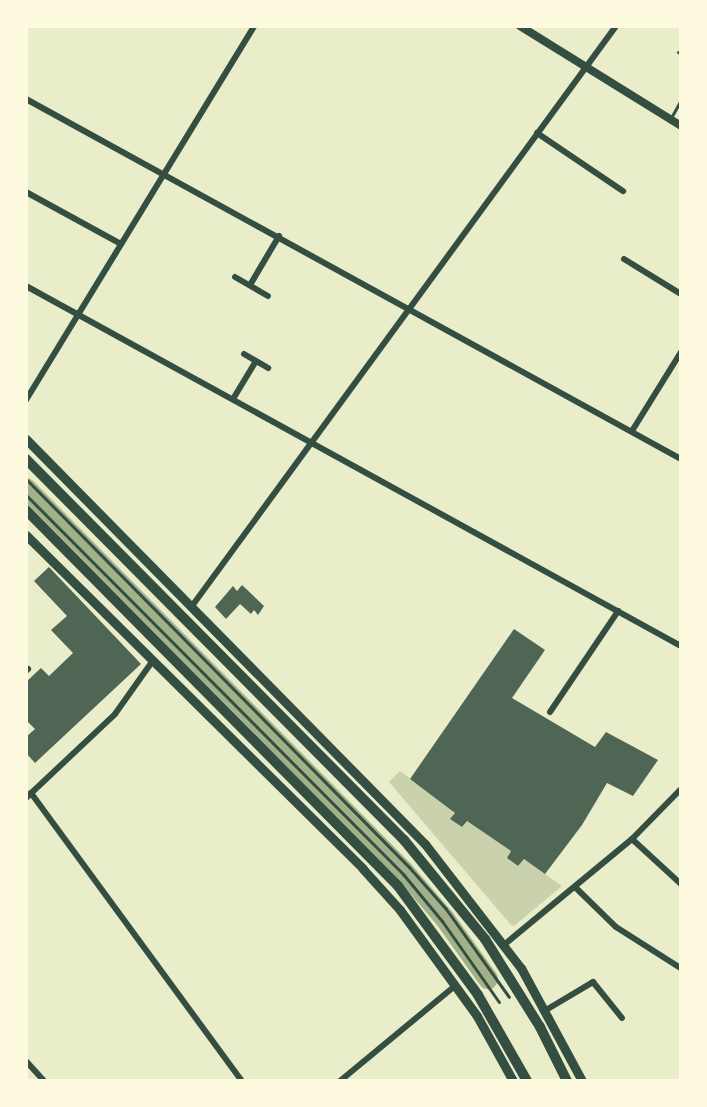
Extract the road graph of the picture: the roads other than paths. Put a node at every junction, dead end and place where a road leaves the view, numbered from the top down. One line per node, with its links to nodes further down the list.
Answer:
1 (254, 26): 10 (street)
2 (520, 26): 4 (main road)
3 (616, 26): 4 (street)
4 (586, 67): 7 (main road); 9 (street)
5 (26, 99): 10 (street)
6 (681, 100): 7 (lane)
7 (670, 119): 8 (main road)
8 (681, 126)
9 (537, 133): 11 (street); 21 (street)
10 (164, 174): 13 (street); 14 (street)
11 (623, 191)
12 (26, 192): 14 (street)
13 (279, 236): 17 (street); 21 (street)
14 (121, 244): 22 (street)
15 (624, 259): 19 (street)
16 (235, 277): 17 (street)
17 (250, 285): 20 (street)
18 (26, 286): 22 (street)
19 (681, 294)
20 (268, 296)
21 (411, 307): 29 (street); 31 (street)
22 (78, 315): 27 (street); 28 (street)
23 (681, 352): 29 (street)
24 (244, 354): 25 (street)
25 (256, 361): 26 (street); 27 (street)
26 (268, 368)
27 (233, 399): 31 (street)
28 (26, 400)
29 (632, 431): 33 (street)
30 (26, 439): 38 (main road)
31 (312, 443): 38 (street); 39 (street)
32 (26, 459): 61 (highway)
33 (681, 459)
34 (26, 479): 51 (lane)
35 (26, 495): 52 (lane)
36 (26, 510): 60 (highway)
37 (26, 535): 41 (main road)
38 (192, 606): 48 (main road)
39 (618, 611): 40 (street); 42 (street)
40 (681, 646)
41 (152, 662): 44 (street); 50 (main road)
42 (550, 712)
43 (681, 789): 45 (street)
44 (28, 795): 57 (street)
45 (632, 839): 46 (street); 47 (street)
46 (681, 884)
47 (575, 887): 48 (street); 49 (street)
48 (505, 944): 53 (main road)
49 (679, 967)
50 (455, 986): 58 (street); 59 (main road)
51 (509, 997)
52 (499, 1002)
53 (546, 1010): 54 (street); 62 (main road)
54 (622, 1018)
55 (26, 1061): 56 (street)
56 (44, 1081)
57 (242, 1081)
58 (340, 1081)
59 (513, 1081)
60 (527, 1081)
61 (567, 1081)
62 (582, 1081)

